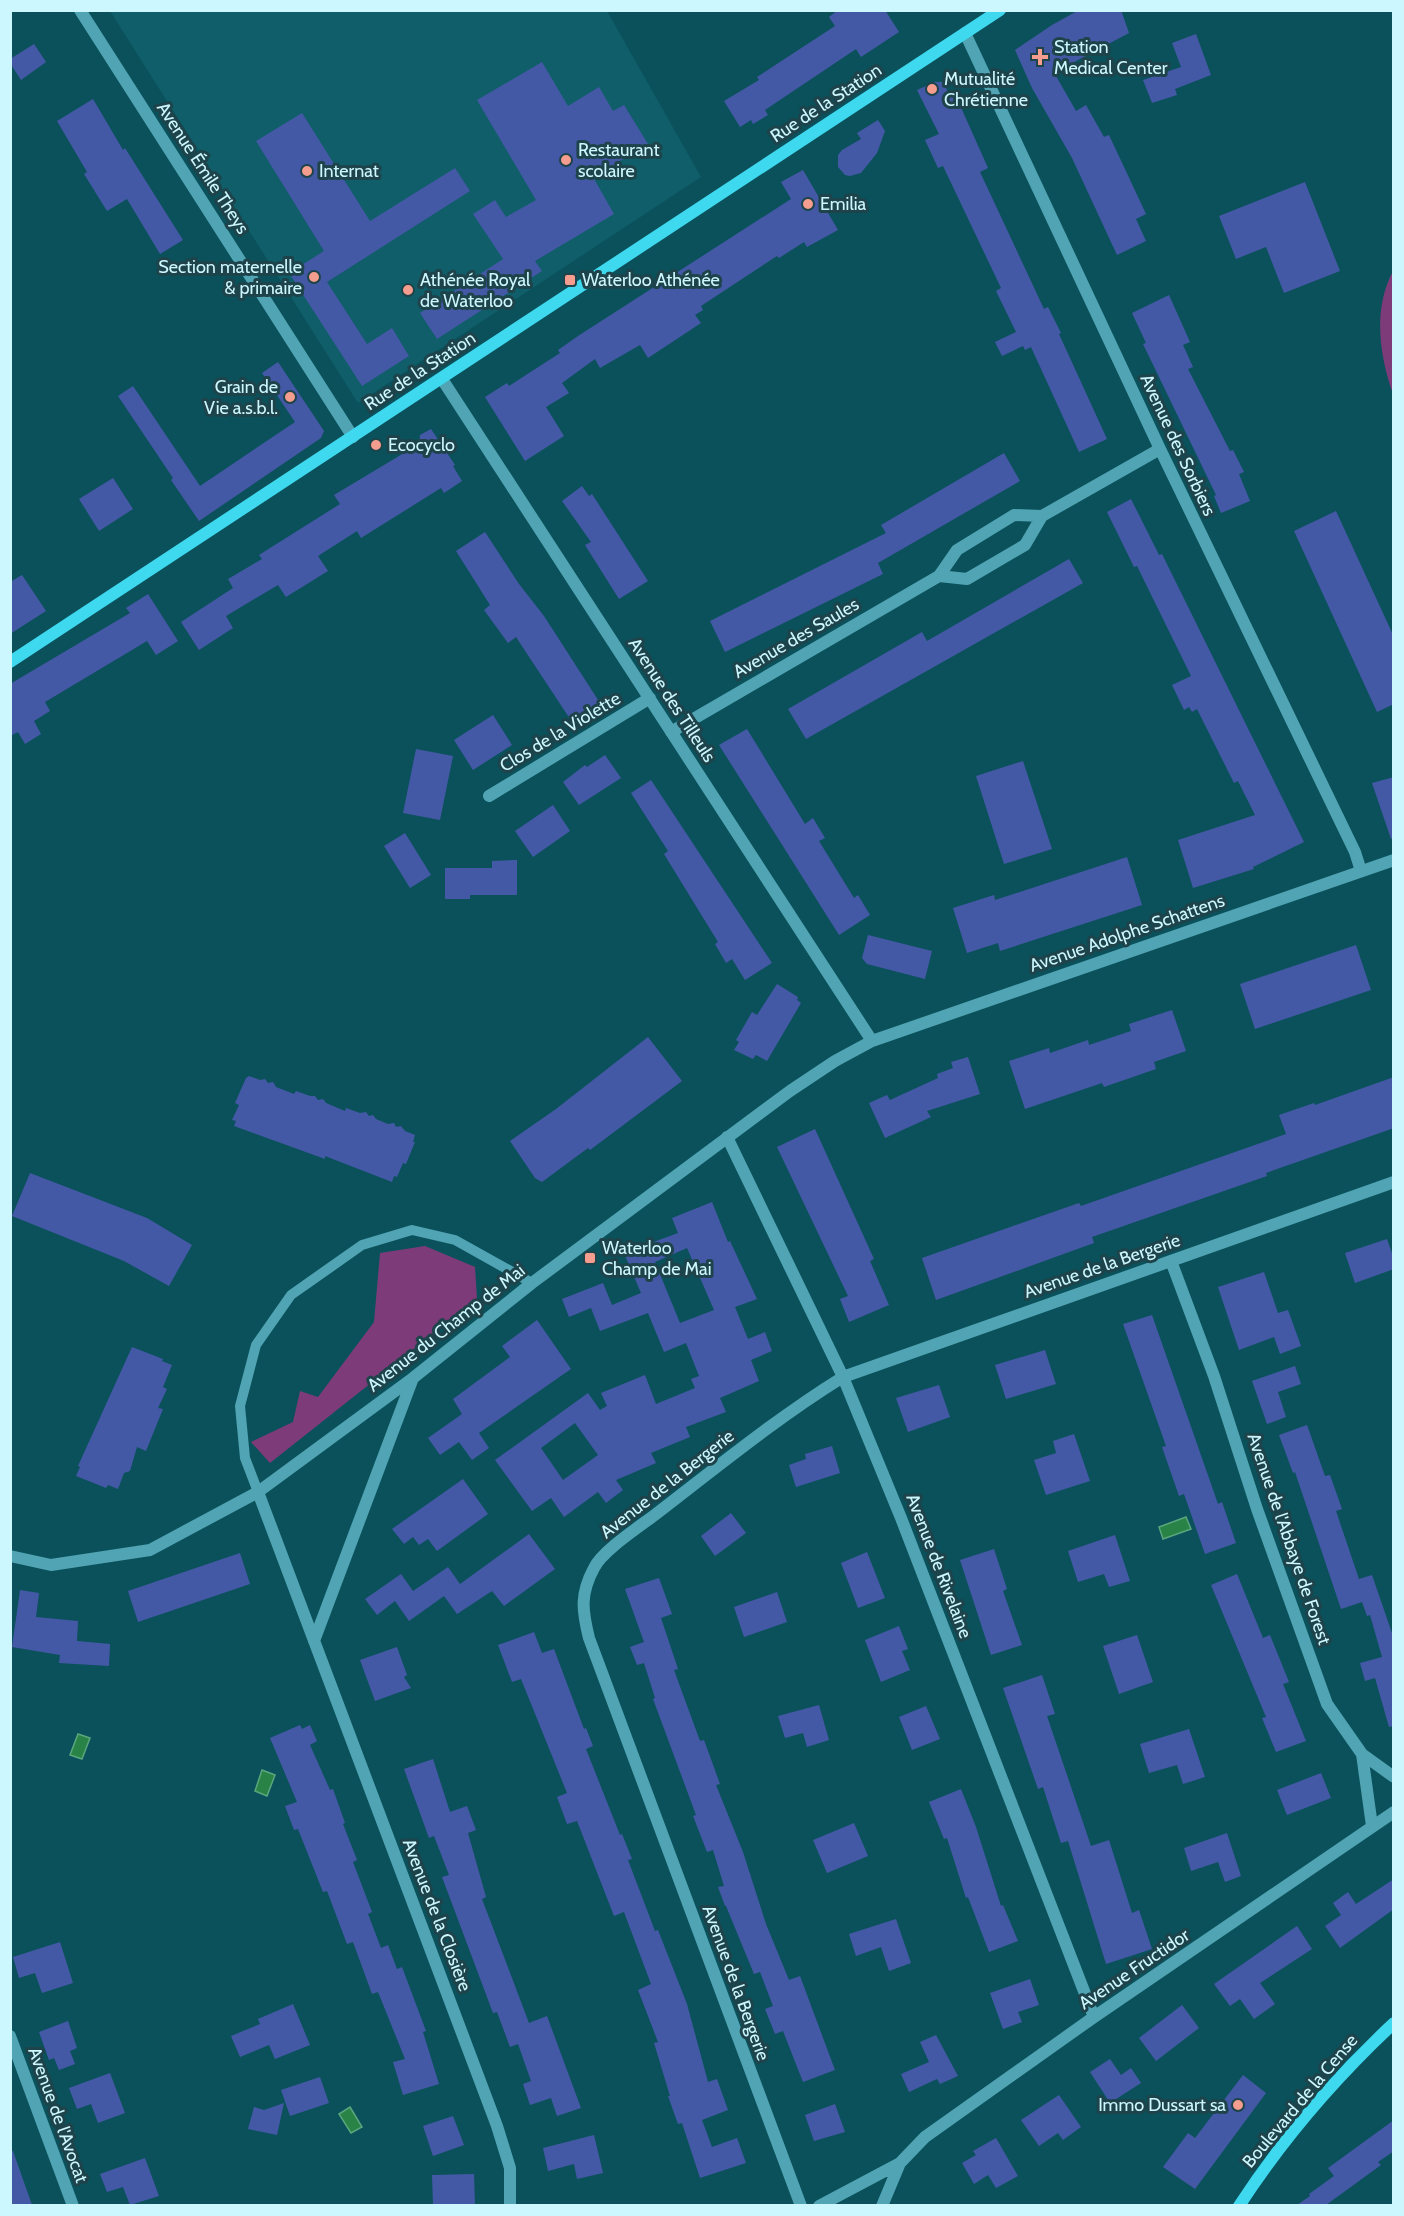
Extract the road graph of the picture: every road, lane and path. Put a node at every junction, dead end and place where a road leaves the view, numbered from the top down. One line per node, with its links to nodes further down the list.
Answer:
1 (80, 10): 5 (street, Avenue Émile Theys)
2 (1000, 10): 3 (street, Rue de la Station)
3 (965, 33): 4 (street, Rue de la Station); 6 (street, Avenue des Sorbiers)
4 (442, 379): 5 (street, Rue de la Station); 10 (street, Avenue des Tilleuls)
5 (353, 437): 9 (street, Rue de la Station)
6 (1160, 449): 7 (street, Avenue des Saules); 14 (street, Avenue des Sorbiers)
7 (1042, 516): 8 (street, Avenue des Saules); 8 (street)
8 (939, 576): 11 (street, Avenue des Saules)
9 (10, 662)
10 (650, 698): 11 (street, Avenue des Tilleuls); 12 (street, Clos de la Violette)
11 (671, 732): 15 (street, Avenue des Tilleuls)
12 (489, 796)
13 (1394, 860): 14 (street, Avenue Adolphe Schattens)
14 (1361, 871): 15 (street, Avenue Adolphe Schattens)
15 (872, 1041): 16 (street, Avenue du Champ de Mai)
16 (727, 1137): 19 (street, Avenue du Champ de Mai); 20 (street, Avenue de Rivelaine)
17 (1394, 1182): 18 (street, Avenue de la Bergerie)
18 (1171, 1261): 20 (street, Avenue de la Bergerie); 25 (street, Avenue de l'Abbaye de Forest)
19 (532, 1283): 21 (street, Avenue du Champ de Mai); 22 (lane)
20 (843, 1377): 29 (street, Avenue de Rivelaine); 35 (street, Avenue de la Bergerie)
21 (413, 1378): 22 (street, Avenue du Champ de Mai); 24 (street)
22 (258, 1492): 23 (street, Avenue du Champ de Mai); 24 (street, Avenue de la Closière)
23 (10, 1556)
24 (314, 1641): 34 (street, Avenue de la Closière)
25 (1362, 1754): 26 (street); 28 (street, Avenue de l'Abbaye de Forest)
26 (1394, 1777)
27 (1394, 1812): 28 (street, Avenue Fructidor)
28 (1372, 1826): 29 (street, Avenue Fructidor)
29 (1094, 2017): 32 (street, Avenue Fructidor)
30 (1394, 2023): 38 (street, Boulevard de la Cense)
31 (10, 2036): 33 (street, Avenue de l'Avocat)
32 (900, 2163): 36 (street, Avenue Fructidor); 37 (street, Avenue Fructidor)
33 (73, 2205)
34 (510, 2205)
35 (801, 2205)
36 (819, 2205)
37 (882, 2205)
38 (1239, 2205)

